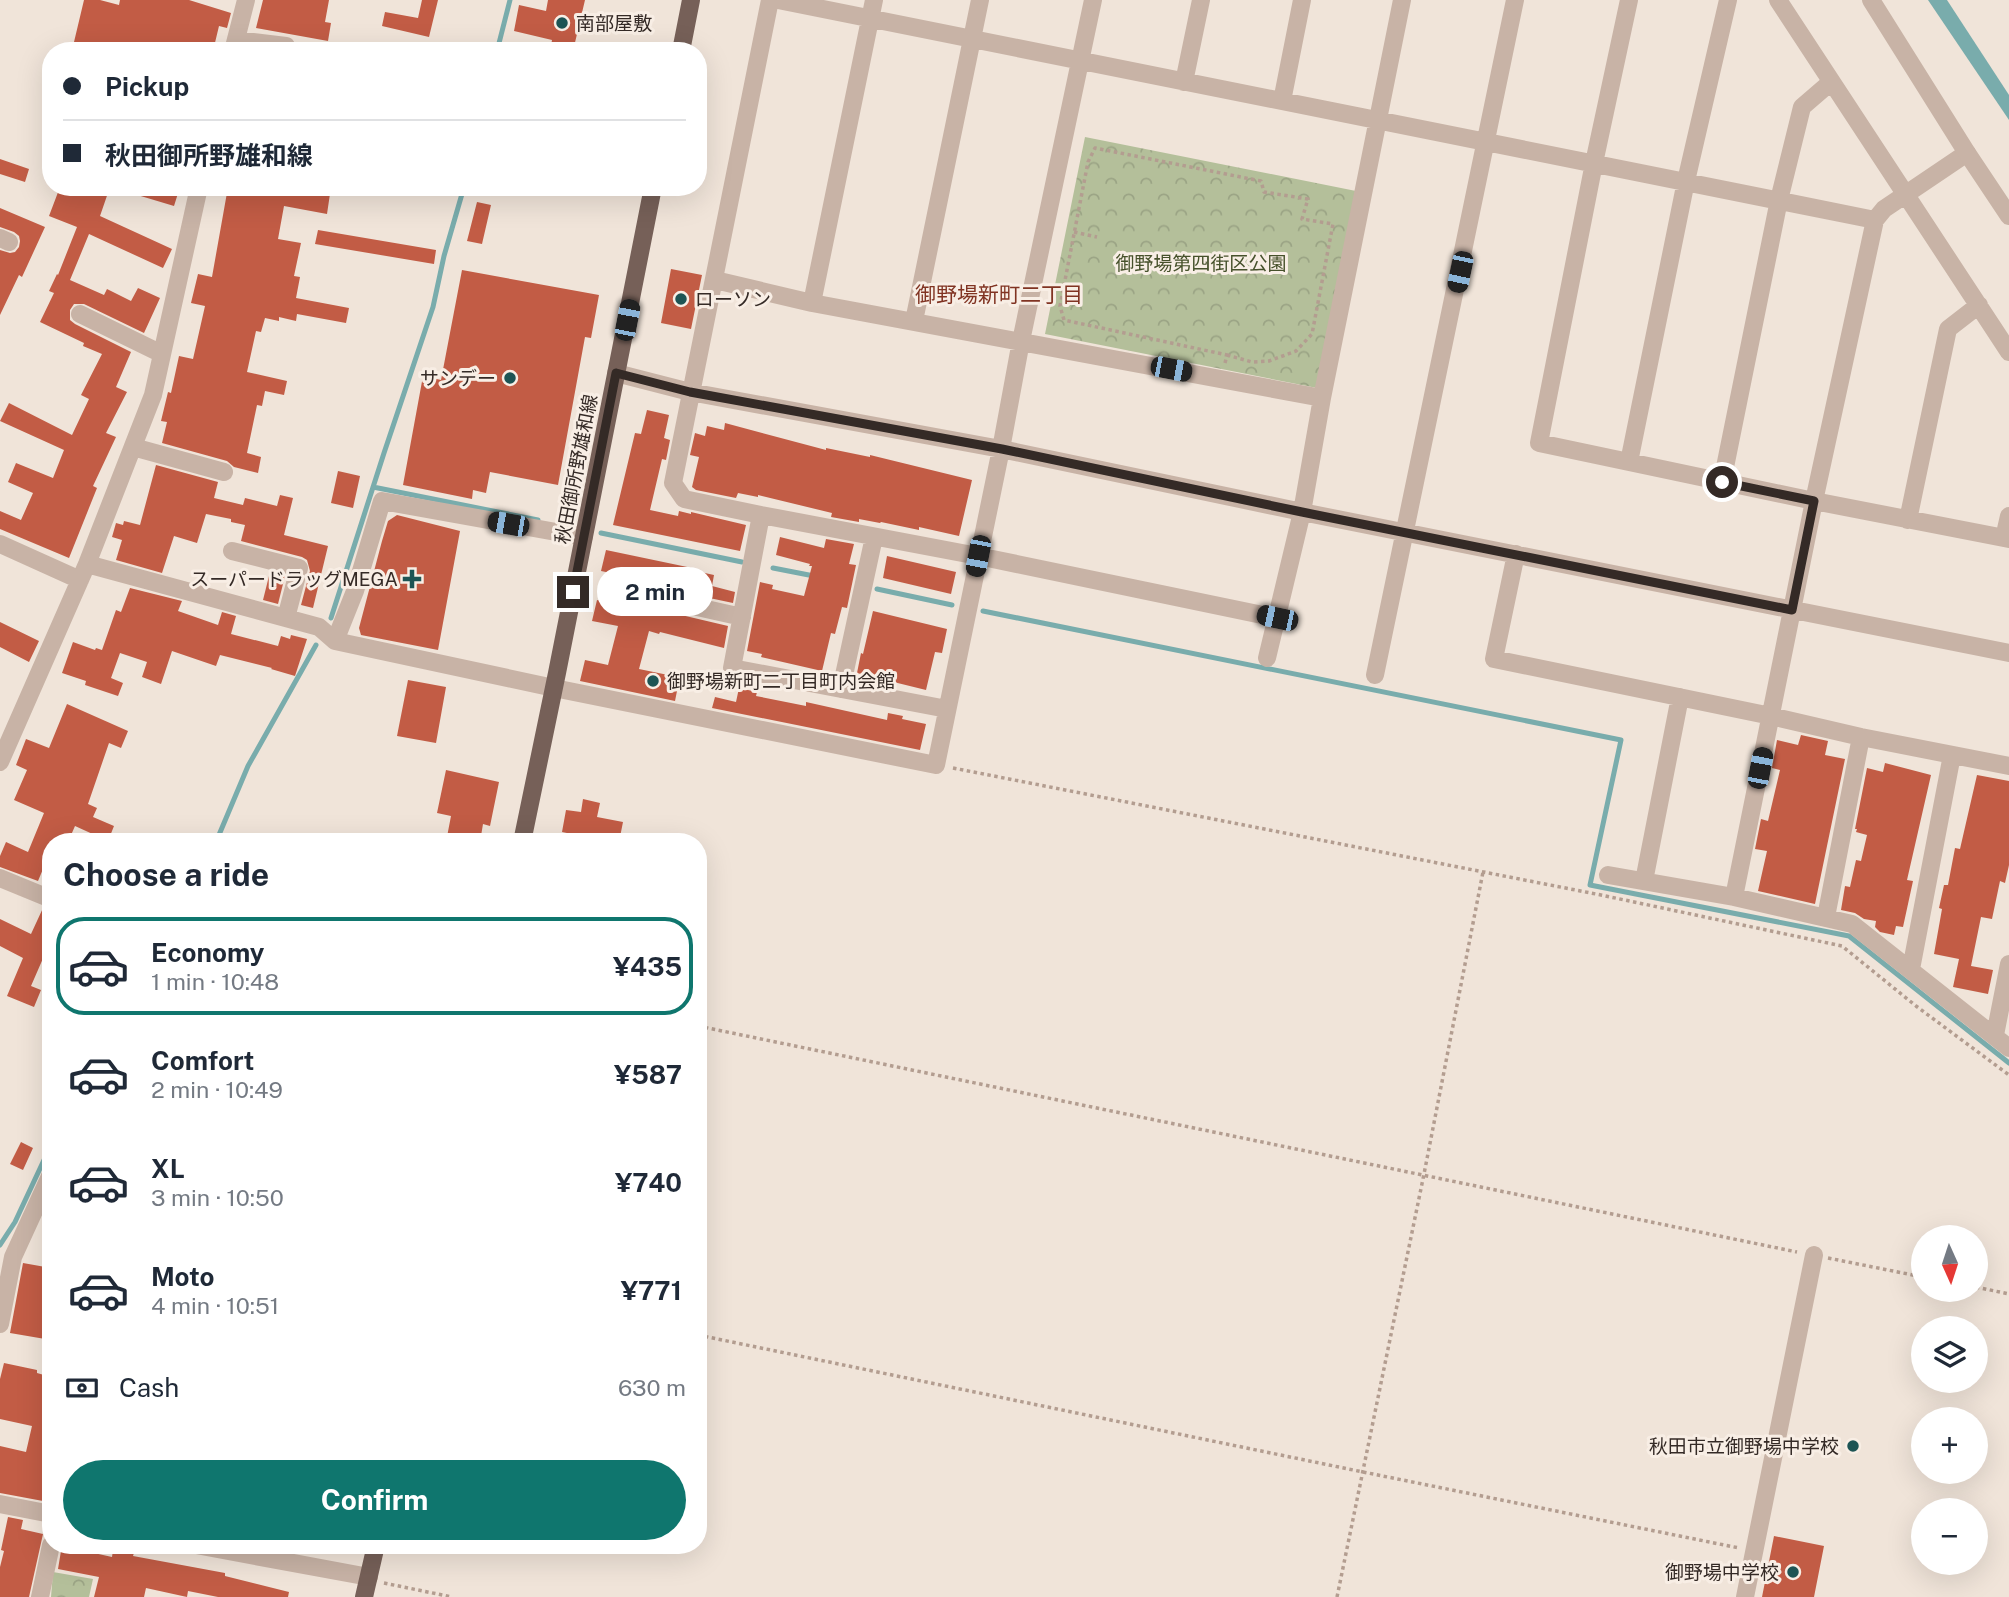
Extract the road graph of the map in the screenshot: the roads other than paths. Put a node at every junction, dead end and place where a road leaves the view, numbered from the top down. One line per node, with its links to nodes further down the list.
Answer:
1 (246, 0): 18 (street)
2 (691, 0): 19 (main road)
3 (770, 0): 35 (street)
4 (778, 0): 16 (street)
5 (874, 0): 16 (street)
6 (980, 0): 17 (street)
7 (1094, 0): 20 (street)
8 (1201, 0): 21 (street)
9 (1302, 0): 23 (street)
10 (1402, 0): 24 (street)
11 (1515, 0): 25 (street)
12 (1629, 0): 27 (street)
13 (1728, 0): 28 (street)
14 (1778, 0): 22 (street)
15 (1871, 0): 26 (street)
16 (870, 20): 17 (street); 36 (street)
17 (971, 40): 20 (street); 39 (street)
18 (235, 42)
19 (683, 42)
20 (1081, 62): 21 (street); 40 (street)
21 (1184, 82): 23 (street)
22 (1831, 82): 29 (street); 32 (street)
23 (1282, 101): 24 (street)
24 (1378, 120): 25 (street); 45 (street)
25 (1486, 142): 27 (street); 56 (street)
26 (1967, 153): 29 (street); 33 (street)
27 (1594, 163): 28 (street); 48 (street)
28 (1686, 181): 32 (street); 48 (street)
29 (1906, 195): 34 (street); 37 (street)
30 (198, 196): 42 (street)
31 (651, 196): 43 (main road, 秋田御所野雄和線)
32 (1780, 200): 34 (street); 50 (street)
33 (2009, 216)
34 (1875, 220): 51 (street)
35 (715, 280): 36 (street); 44 (street)
36 (813, 303): 39 (street)
37 (1979, 305): 41 (street); 55 (street)
38 (80, 314): 42 (street)
39 (914, 321): 40 (street)
40 (1021, 341): 45 (street); 47 (street)
41 (2009, 352)
42 (162, 354): 46 (street)
43 (616, 373): 44 (street); 57 (main road, 秋田御所野雄和線)
44 (690, 392): 47 (street); 53 (street)
45 (1322, 398): 52 (street)
46 (133, 447): 49 (street); 64 (street)
47 (1002, 449): 52 (street); 63 (street)
48 (1629, 462): 50 (street)
49 (224, 472)
50 (1722, 482): 51 (street)
51 (1814, 501): 55 (street); 66 (street)
52 (1302, 512): 56 (street); 69 (street)
53 (761, 515): 58 (street); 67 (street)
54 (2009, 516): 59 (street)
55 (1908, 520): 59 (street)
56 (1406, 532): 62 (street); 73 (street)
57 (584, 537): 70 (street); 74 (main road, 秋田御所野雄和線)
58 (874, 537): 63 (street); 75 (street)
59 (2007, 539)
60 (0, 544): 64 (street)
61 (232, 551): 68 (street)
62 (1516, 554): 66 (street); 76 (street)
63 (978, 556): 69 (street); 77 (street)
64 (83, 572): 68 (street); 81 (street)
65 (648, 596): 67 (street)
66 (1792, 610): 71 (street); 78 (street)
67 (742, 617): 75 (street)
68 (286, 618): 70 (street)
69 (1277, 618): 72 (street)
70 (335, 641): 74 (street)
71 (2009, 653)
72 (1267, 658)
73 (1375, 675)
74 (554, 688): 77 (street); 83 (main road, 秋田御所野雄和線)
75 (841, 689): 77 (street)
76 (1680, 697): 78 (street); 86 (street)
77 (947, 709)
78 (1771, 716): 79 (street); 88 (street)
79 (1861, 737): 80 (street); 89 (street)
80 (1952, 755): 82 (street); 91 (street)
81 (0, 762)
82 (2009, 766)
83 (524, 833)
84 (1608, 875): 86 (street)
85 (0, 878): 87 (street)
86 (1644, 881): 88 (street)
87 (42, 895)
88 (1734, 897): 89 (street)
89 (1826, 917): 91 (street)
90 (2009, 964): 92 (street)
91 (1911, 969): 92 (street)
92 (1994, 1035): 93 (street)
93 (2009, 1048)
94 (42, 1194): 96 (street)
95 (1814, 1255): 104 (street)
96 (0, 1324)
97 (0, 1504): 98 (street)
98 (42, 1512)
99 (49, 1554): 103 (street)
100 (236, 1554): 102 (street)
101 (374, 1554): 102 (main road)
102 (367, 1585)
103 (40, 1597)
104 (1745, 1597)

